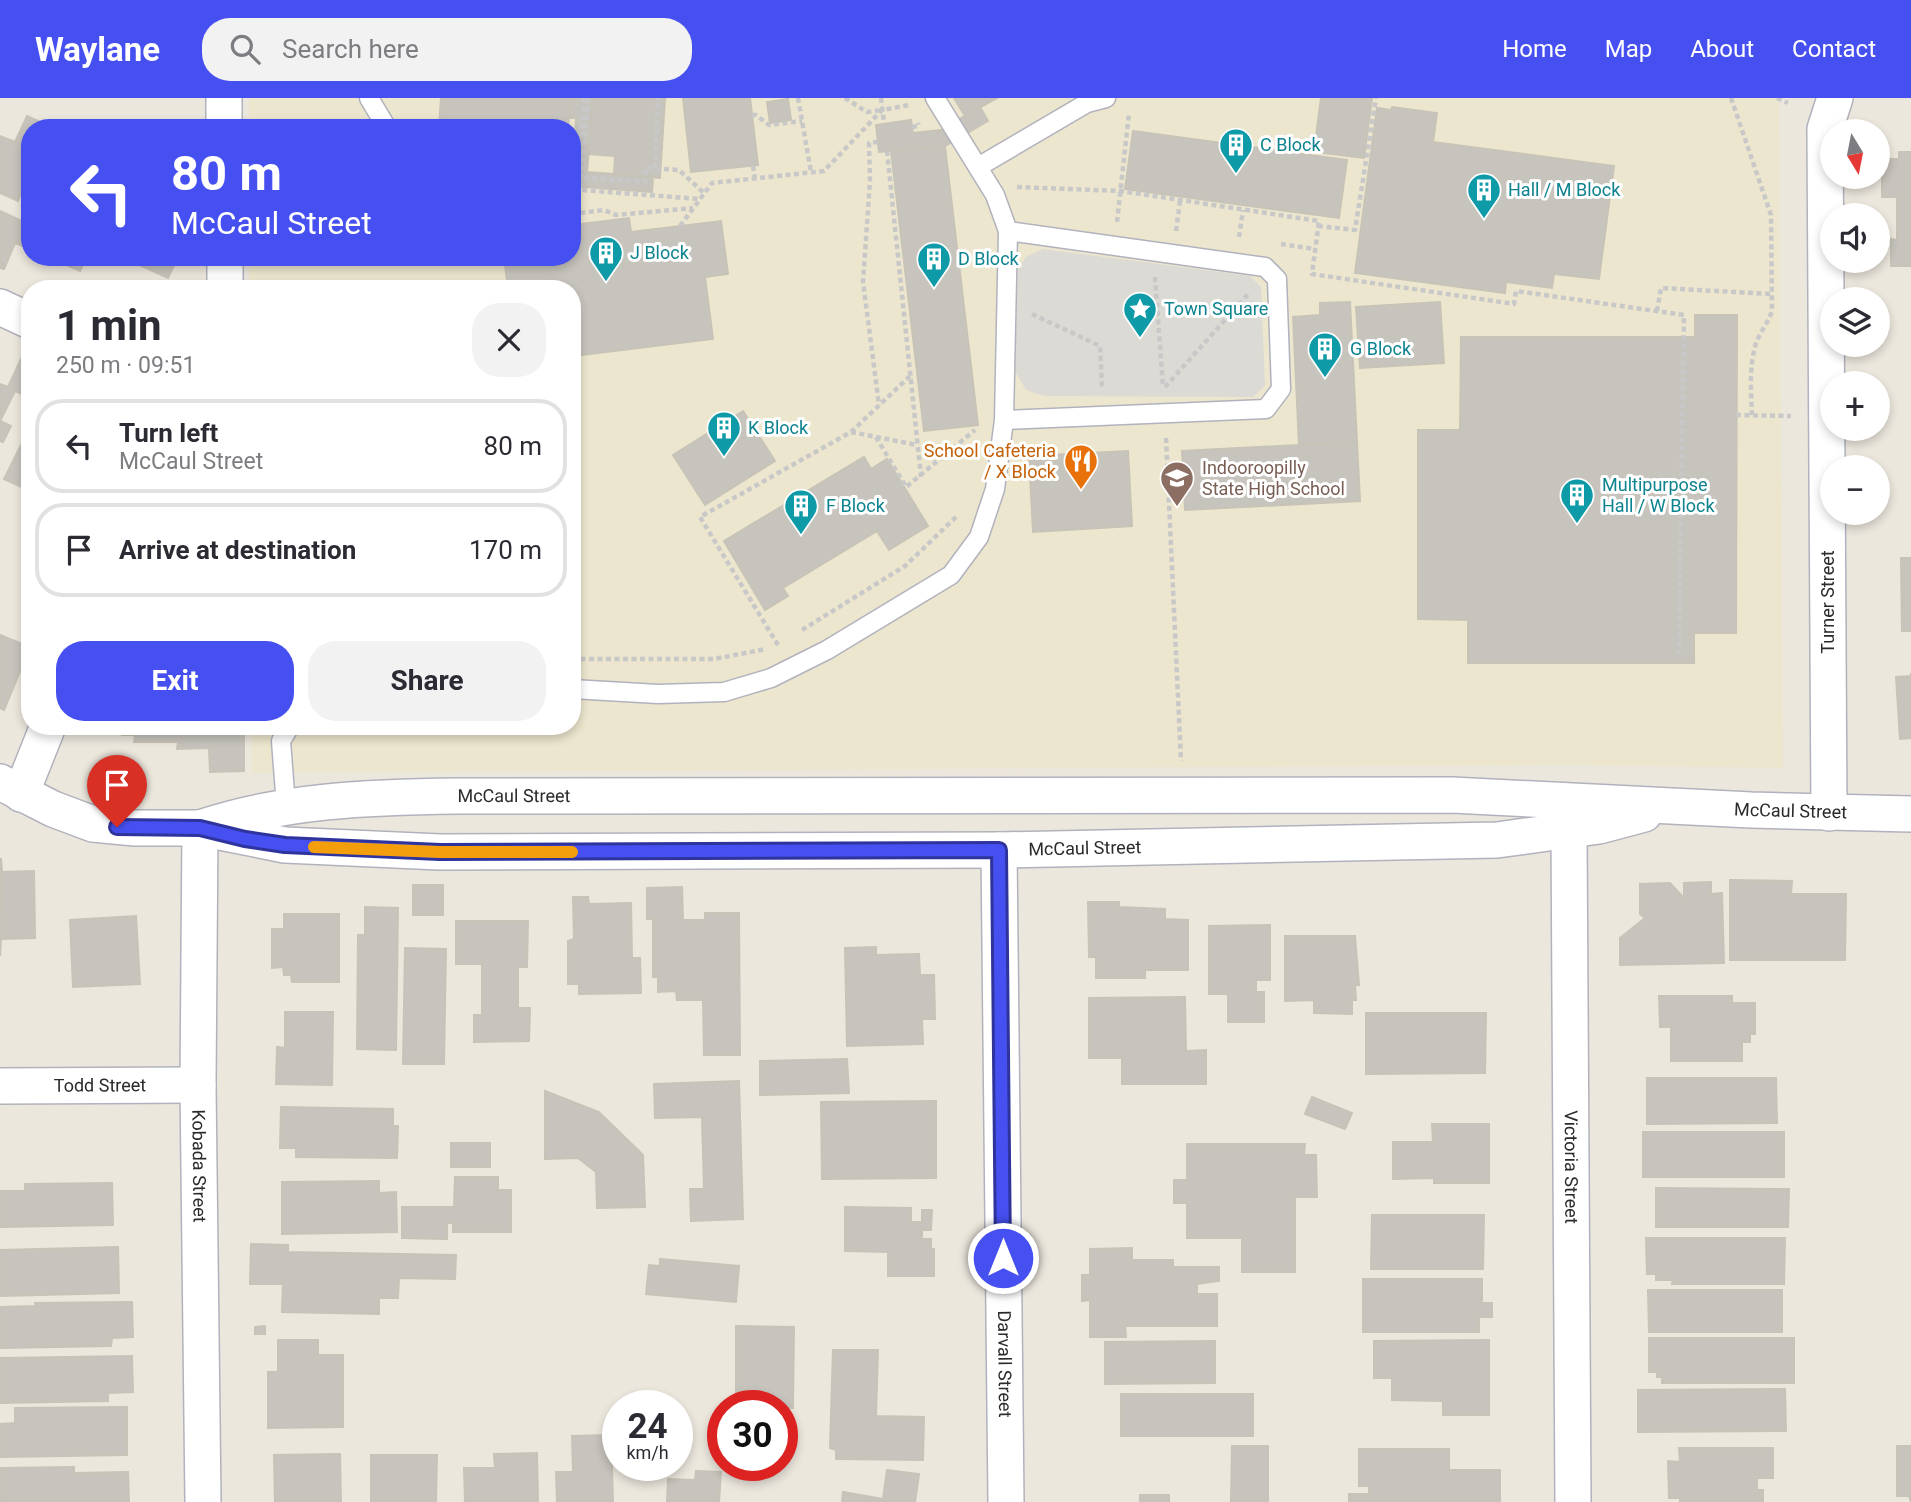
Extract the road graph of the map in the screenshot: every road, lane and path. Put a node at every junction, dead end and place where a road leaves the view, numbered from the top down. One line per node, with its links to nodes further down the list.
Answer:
1 (224, 98): 18 (street)
2 (369, 98): 19 (lane)
3 (586, 98): 24 (path); 34 (path)
4 (658, 98): 28 (path)
5 (798, 98): 20 (path)
6 (845, 98): 15 (path)
7 (881, 98): 15 (path)
8 (935, 98): 27 (lane)
9 (1106, 98): 27 (lane)
10 (1376, 98): 40 (path)
11 (1731, 98): 49 (path)
12 (1777, 98): 14 (path)
13 (1835, 98): 81 (street, Turner Street)
14 (1788, 103)
15 (882, 110): 21 (path); 22 (path); 29 (path)
16 (1129, 111): 33 (path)
17 (752, 116): 20 (path)
18 (224, 119)
19 (382, 119)
20 (802, 121): 29 (path)
21 (884, 123)
22 (912, 127)
23 (878, 142): 59 (path)
24 (581, 147)
25 (887, 151): 54 (path)
26 (753, 166): 31 (path)
27 (978, 167): 42 (lane)
28 (655, 168): 30 (path); 34 (path)
29 (811, 172): 31 (path)
30 (581, 177)
31 (755, 178): 34 (path)
32 (1021, 186): 33 (path)
33 (1121, 191): 35 (path); 41 (path)
34 (702, 196): 36 (path)
35 (1180, 201): 37 (path); 43 (path)
36 (693, 208): 38 (path); 39 (path)
37 (1243, 210): 40 (path); 44 (path)
38 (581, 213)
39 (680, 226)
40 (1318, 226): 47 (path)
41 (1116, 227)
42 (1008, 231): 63 (lane); 63 (lane)
43 (1176, 231)
44 (1239, 239)
45 (1154, 263): 57 (path)
46 (1306, 273): 47 (path)
47 (1312, 275): 51 (path)
48 (1258, 283): 57 (path)
49 (1772, 294): 51 (path); 61 (path)
50 (0, 307): 53 (street)
51 (1657, 311): 72 (path)
52 (1029, 312): 55 (path)
53 (21, 317)
54 (910, 376): 59 (path); 68 (path)
55 (1113, 389)
56 (1151, 390): 57 (path)
57 (1163, 390): 58 (path)
58 (1164, 397)
59 (879, 406): 64 (path)
60 (1736, 415): 61 (path)
61 (1752, 415): 62 (path)
62 (1803, 416)
63 (1004, 419): 74 (lane)
64 (851, 432): 65 (path); 71 (path)
65 (876, 437): 68 (path); 69 (path)
66 (978, 437): 69 (path)
67 (1166, 441): 77 (path)
68 (917, 445): 69 (path)
69 (921, 477)
70 (960, 513): 71 (path)
71 (778, 645): 73 (path)
72 (1679, 653)
73 (581, 659)
74 (581, 690)
75 (42, 735): 78 (street)
76 (285, 735): 79 (lane)
77 (1181, 767)
78 (10, 788): 83 (street, McCaul Street)
79 (286, 806): 80 (street, McCaul Street); 83 (street, McCaul Street)
80 (1671, 807): 81 (street, McCaul Street); 84 (street, McCaul Street)
81 (1829, 813): 82 (street, McCaul Street)
82 (1911, 814)
83 (200, 828): 85 (street, McCaul Street); 86 (street, Kobada Street)
84 (1569, 831): 85 (street, McCaul Street); 90 (street, Victoria Street)
85 (999, 850): 89 (street, Darvall Street)
86 (198, 1085): 87 (street, Todd Street); 88 (street, Kobada Street)
87 (0, 1086)
88 (203, 1502)
89 (1006, 1502)
90 (1573, 1502)

